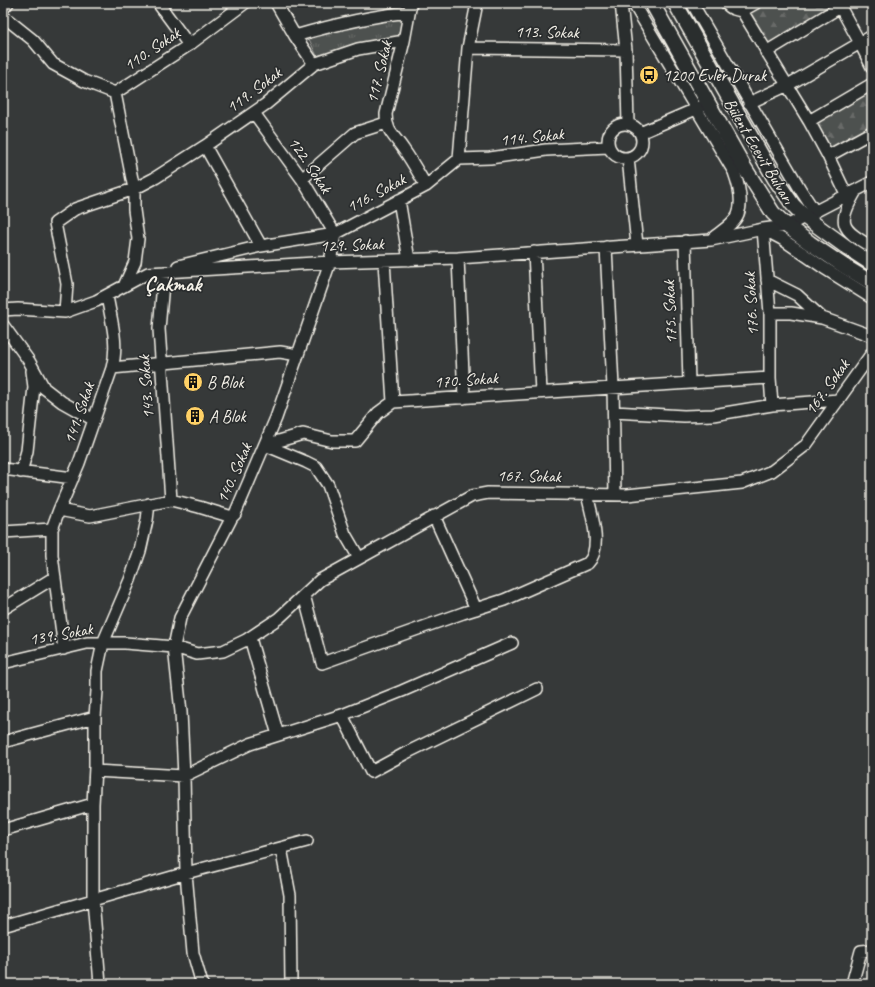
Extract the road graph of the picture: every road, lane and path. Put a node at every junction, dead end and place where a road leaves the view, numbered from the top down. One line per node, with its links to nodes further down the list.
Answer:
1 (8, 3): 15 (street)
2 (158, 3): 22 (street)
3 (276, 3): 18 (street)
4 (477, 3): 23 (street)
5 (620, 3): 24 (street)
6 (633, 3): 32 (street)
7 (652, 3): 32 (main road, Bülent Ecevit Bulvarı)
8 (675, 3): 51 (main road, Bülent Ecevit Bulvarı)
9 (692, 3): 31 (street)
10 (726, 3): 16 (street)
11 (756, 3): 16 (street)
12 (243, 4): 22 (street, 110. Sokak)
13 (839, 5): 21 (street); 25 (street)
14 (410, 7): 18 (street); 20 (street, 117. Sokak)
15 (3, 9)
16 (742, 11): 25 (street)
17 (3, 16): 30 (street)
18 (295, 36): 26 (street)
19 (872, 36): 21 (street)
20 (404, 41): 26 (street, 119. Sokak); 35 (street, 117. Sokak)
21 (860, 43): 27 (street); 29 (street)
22 (189, 45): 30 (street, 110. Sokak)
23 (468, 48): 24 (street, 113. Sokak); 42 (street)
24 (626, 50): 36 (street)
25 (766, 52): 29 (street)
26 (314, 64): 33 (street, 119. Sokak)
27 (872, 67)
28 (872, 84): 34 (street)
29 (788, 85): 31 (street); 34 (street)
30 (115, 93): 48 (street)
31 (749, 103): 51 (street)
32 (703, 106): 38 (street); 44 (main road, Bülent Ecevit Bulvarı)
33 (254, 113): 39 (street, 119. Sokak); 45 (street, 122. Sokak)
34 (809, 121): 41 (street)
35 (386, 123): 45 (street); 47 (street, 117. Sokak)
36 (628, 124): 38 (street); 40 (street)
37 (872, 132): 41 (street)
38 (640, 133): 43 (street)
39 (205, 146): 48 (street, 119. Sokak); 58 (street)
40 (608, 147): 42 (street, 114. Sokak); 43 (street)
41 (828, 156): 49 (street)
42 (459, 158): 47 (street, 116. Sokak)
43 (628, 158): 57 (street)
44 (739, 169): 52 (main road, Bülent Ecevit Bulvarı); 55 (street)
45 (302, 179): 54 (street, 122. Sokak)
46 (872, 182): 49 (street, 129. Sokak)
47 (426, 186): 50 (street, 116. Sokak)
48 (134, 189): 71 (street); 75 (street, 119. Sokak)
49 (851, 193): 51 (street, 129. Sokak); 60 (street)
50 (399, 200): 54 (street, 116. Sokak); 63 (street)
51 (810, 214): 52 (street, 129. Sokak); 66 (main road, Bülent Ecevit Bulvarı)
52 (787, 226): 53 (street, 129. Sokak); 70 (main road, Bülent Ecevit Bulvarı)
53 (763, 229): 55 (street, 129. Sokak); 69 (street, 176. Sokak); 73 (street)
54 (335, 234): 58 (street, 116. Sokak); 65 (street)
55 (711, 240): 56 (street, 129. Sokak)
56 (685, 241): 57 (street, 129. Sokak); 86 (street, 175. Sokak)
57 (637, 245): 59 (street, 129. Sokak)
58 (261, 246): 68 (street, 116. Sokak)
59 (606, 247): 61 (street, 129. Sokak); 87 (street)
60 (872, 247)
61 (534, 252): 62 (street, 129. Sokak); 88 (street)
62 (458, 258): 63 (street, 129. Sokak); 89 (street)
63 (409, 260): 64 (street, 129. Sokak)
64 (384, 261): 65 (street, 129. Sokak); 91 (street)
65 (330, 262): 67 (street, 129. Sokak); 81 (street, 140. Sokak)
66 (872, 264)
67 (164, 272): 68 (street, 129. Sokak); 83 (street, 143. Sokak)
68 (148, 273): 71 (street, 129. Sokak)
69 (767, 280): 76 (street, 176. Sokak); 77 (street)
70 (872, 283)
71 (124, 286): 72 (street, 129. Sokak)
72 (107, 296): 75 (street, 129. Sokak); 84 (street)
73 (872, 298)
74 (3, 310): 75 (street, 129. Sokak)
75 (65, 312)
76 (770, 314): 77 (street); 85 (street, 176. Sokak)
77 (822, 318): 79 (street)
78 (3, 325): 82 (street)
79 (872, 336)
80 (872, 353): 90 (street, 167. Sokak)
81 (298, 355): 83 (street, 141. Sokak); 95 (street, 140. Sokak)
82 (29, 361): 94 (street); 97 (street)
83 (162, 364): 84 (street, 141. Sokak); 101 (street, 143. Sokak)
84 (112, 368): 94 (street, 141. Sokak)
85 (770, 378): 86 (street, 170. Sokak); 92 (street, 176. Sokak)
86 (689, 383): 87 (street, 170. Sokak)
87 (614, 388): 88 (street, 170. Sokak); 93 (street)
88 (541, 392): 89 (street, 170. Sokak)
89 (464, 398): 91 (street, 170. Sokak)
90 (838, 400): 92 (street); 100 (street, 167. Sokak)
91 (393, 402): 95 (street)
92 (772, 405): 93 (street)
93 (614, 412): 100 (street)
94 (94, 420): 98 (street, 141. Sokak)
95 (265, 445): 105 (street, 140. Sokak); 108 (street)
96 (3, 470): 97 (street)
97 (21, 472): 98 (street)
98 (73, 478): 103 (street, 141. Sokak)
99 (587, 494): 100 (street, 167. Sokak); 104 (street, 167. Sokak); 112 (street)
100 (615, 495)
101 (171, 500): 102 (street); 105 (street)
102 (149, 504): 103 (street); 114 (street)
103 (59, 510): 106 (street, 141. Sokak)
104 (434, 516): 108 (street, 167. Sokak); 112 (street)
105 (232, 517): 116 (street, 140. Sokak)
106 (52, 529): 107 (street); 109 (street, 141. Sokak)
107 (3, 532)
108 (358, 558): 110 (street, 167. Sokak)
109 (55, 577): 111 (street); 117 (street, 141. Sokak)
110 (304, 595): 112 (street); 113 (street, 167. Sokak)
111 (3, 609)
112 (476, 609)
113 (250, 638): 116 (street, 167. Sokak); 122 (street)
114 (103, 643): 116 (street, 139. Sokak); 117 (street, 139. Sokak); 121 (street)
115 (512, 643): 120 (street)
116 (174, 647): 125 (street, 140. Sokak)
117 (64, 649): 118 (street, 139. Sokak)
118 (3, 663)
119 (537, 689): 120 (street)
120 (342, 715): 122 (street)
121 (95, 717): 123 (street); 124 (street)
122 (278, 735): 125 (street)
123 (3, 742)
124 (95, 771): 125 (street); 126 (street)
125 (184, 776): 130 (street, 140. Sokak)
126 (93, 804): 127 (street); 131 (street)
127 (3, 830)
128 (307, 841): 129 (street)
129 (282, 848): 130 (street); 136 (street)
130 (186, 873): 131 (street); 135 (street, 140. Sokak)
131 (93, 900): 132 (street); 134 (street)
132 (3, 926)
133 (872, 950): 137 (street)
134 (100, 984)
135 (202, 984)
136 (291, 984)
137 (852, 984)

